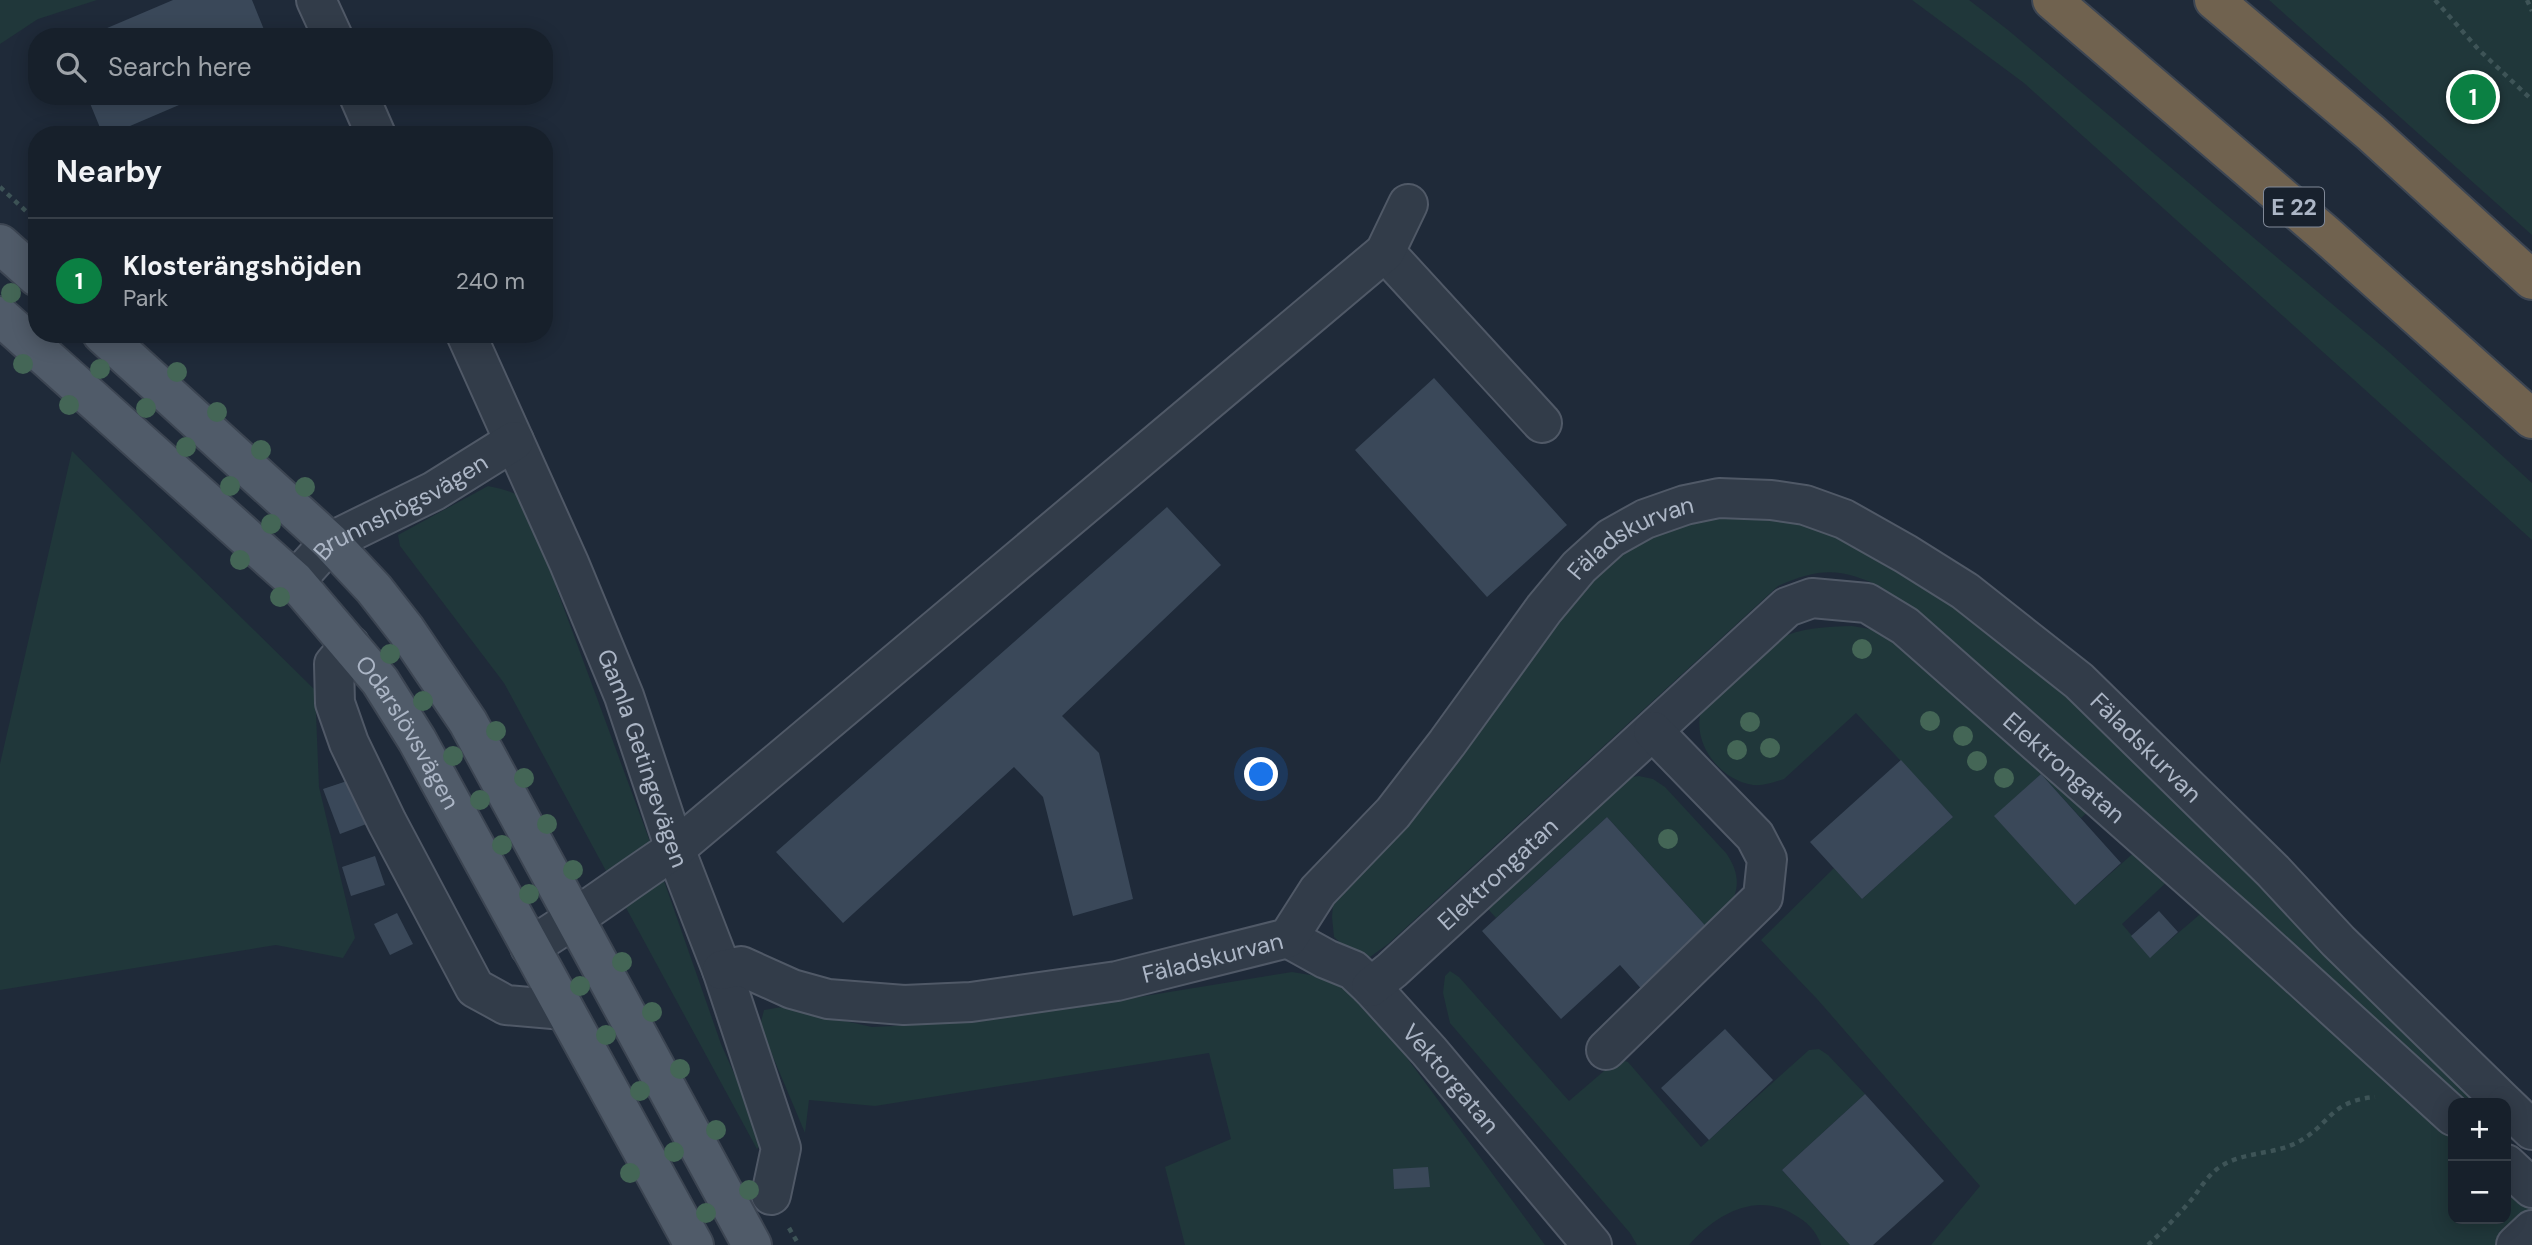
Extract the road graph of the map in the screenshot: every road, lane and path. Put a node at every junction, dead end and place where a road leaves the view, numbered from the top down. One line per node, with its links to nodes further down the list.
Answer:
1 (317, 0): 7 (street)
2 (2052, 0): 23 (highway, E 22)
3 (2214, 0): 17 (highway)
4 (2435, 0): 8 (path)
5 (2527, 0): 6 (path)
6 (2532, 11)
7 (329, 28)
8 (2532, 100)
9 (363, 105): 10 (street)
10 (372, 126)
11 (0, 187): 13 (path)
12 (1408, 204): 15 (street)
13 (28, 213)
14 (0, 244): 16 (main road)
15 (1385, 252): 24 (street); 30 (street)
16 (28, 269)
17 (2532, 280)
18 (0, 316): 19 (main road, Odarslövsvägen)
19 (28, 341)
20 (30, 343): 27 (main road, Odarslövsvägen)
21 (112, 343): 26 (main road)
22 (470, 343): 25 (street, Gamla Getingevägen)
23 (2532, 419)
24 (1542, 423)
25 (514, 441): 26 (street, Brunnshögsvägen); 30 (street, Gamla Getingevägen)
26 (330, 542): 27 (street, Brunnshögsvägen); 31 (main road)
27 (295, 581): 28 (main road, Odarslövsvägen)
28 (349, 645): 33 (main road, Odarslövsvägen); 36 (street)
29 (1654, 732): 35 (street, Elektrongatan); 37 (street); 38 (street, Elektrongatan)
30 (675, 849): 31 (street); 34 (street, Gamla Getingevägen)
31 (575, 920): 33 (street); 48 (main road)
32 (1288, 938): 34 (street, Fäladskurvan); 35 (street, Vektorgatan); 39 (street, Fäladskurvan)
33 (530, 947): 36 (main road, Odarslövsvägen)
34 (722, 970): 45 (street, Gamla Getingevägen)
35 (1371, 987): 49 (street, Vektorgatan)
36 (564, 1010): 47 (main road, Odarslövsvägen)
37 (1606, 1050)
38 (2420, 1086): 41 (street, Elektrongatan); 50 (path)
39 (2499, 1098)
40 (2511, 1110): 42 (street, Fäladskurvan)
41 (2448, 1111)
42 (2532, 1130)
43 (2511, 1169): 44 (street)
44 (2532, 1188)
45 (771, 1195)
46 (2532, 1230): 51 (street)
47 (694, 1245)
48 (752, 1245)
49 (1592, 1245)
50 (2148, 1245)
51 (2516, 1245)

